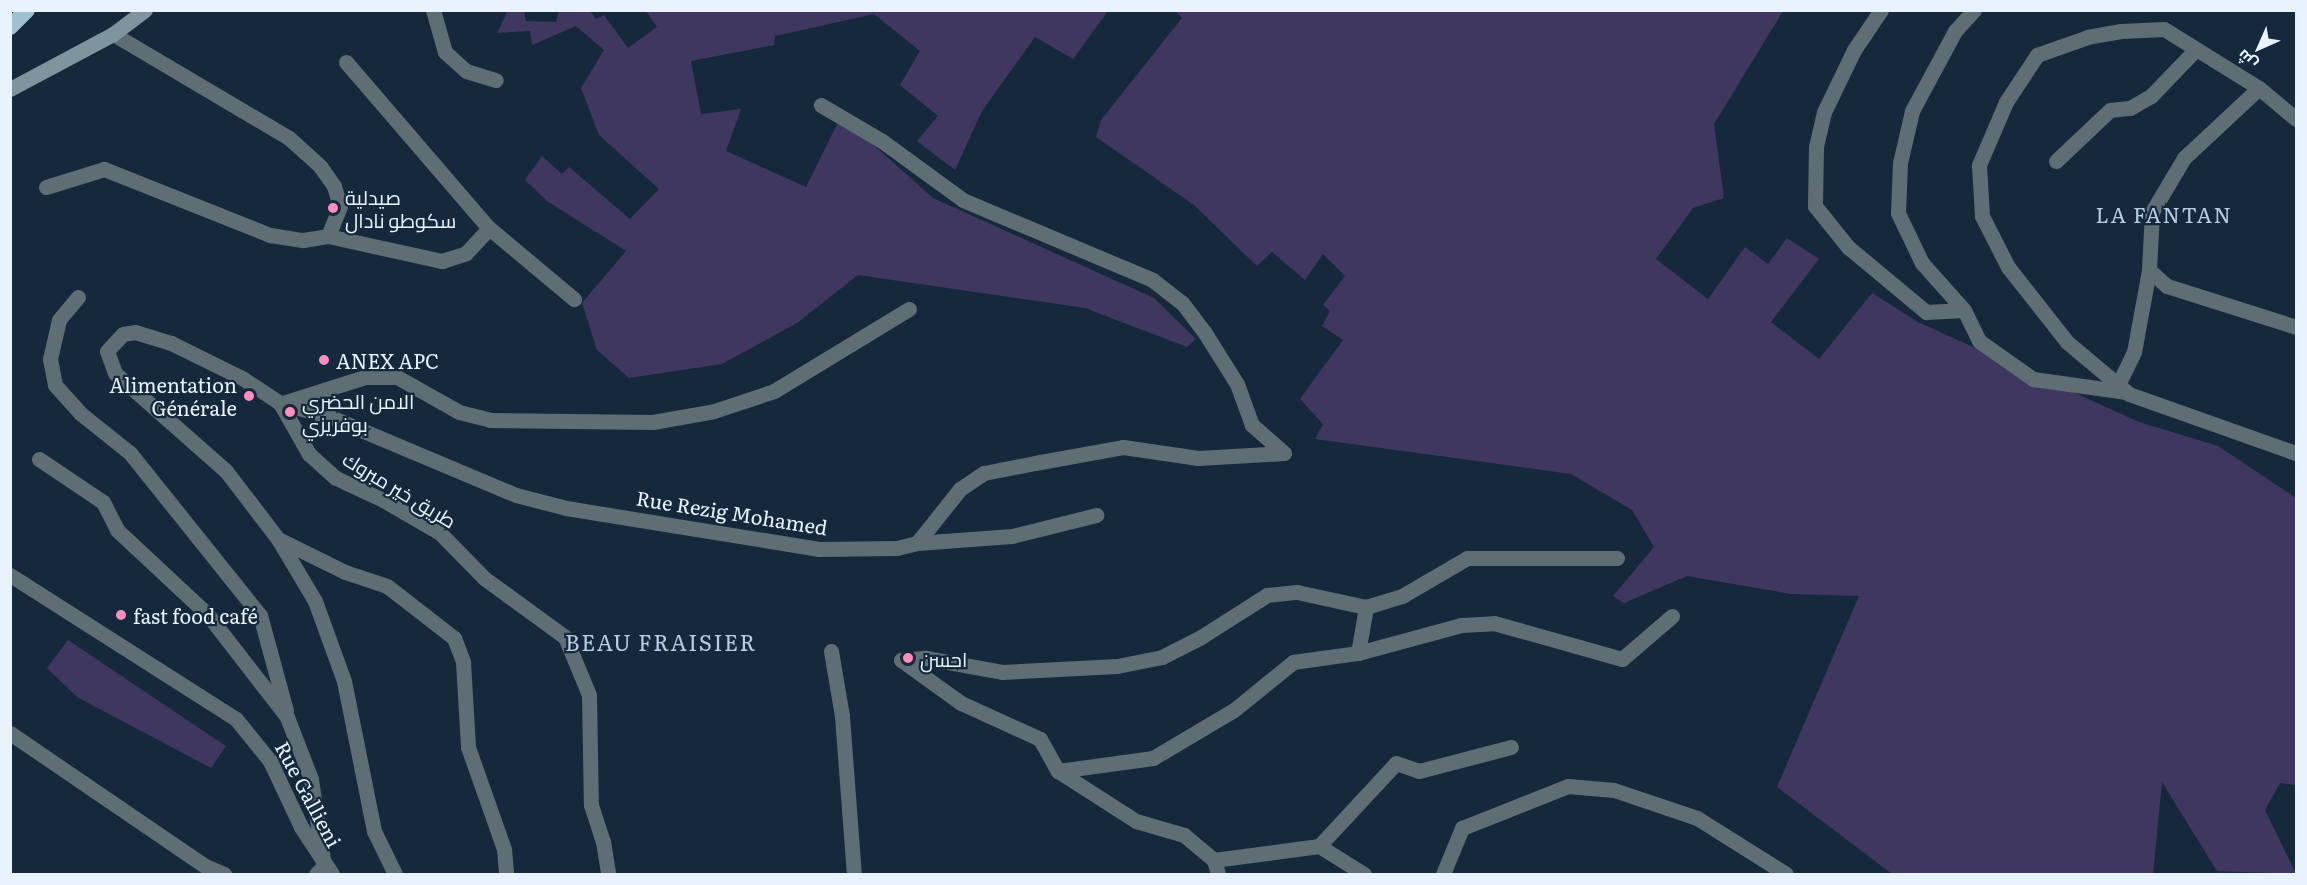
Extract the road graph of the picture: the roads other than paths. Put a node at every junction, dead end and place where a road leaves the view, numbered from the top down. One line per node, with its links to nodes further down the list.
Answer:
1 (27, 10): 6 (highway)
2 (145, 10): 7 (main road)
3 (433, 10): 10 (street)
4 (1881, 10): 23 (street)
5 (1974, 10): 23 (street)
6 (10, 27)
7 (113, 33): 12 (main road); 18 (street)
8 (2196, 49): 11 (street); 15 (street); 25 (street)
9 (346, 62): 17 (street)
10 (496, 80)
11 (2259, 88): 14 (street); 19 (street)
12 (10, 89)
13 (821, 105): 31 (street)
14 (2296, 119)
15 (2056, 161)
16 (46, 187): 18 (street)
17 (489, 228): 18 (street); 21 (street)
18 (328, 236)
19 (2149, 270): 24 (street); 25 (street)
20 (78, 297): 38 (street)
21 (574, 299)
22 (909, 309): 26 (street)
23 (1964, 310): 25 (street)
24 (2296, 327)
25 (2121, 389): 27 (street)
26 (280, 403): 30 (street, طريق خير مبروك); 31 (street, Rue Rezig Mohamed); 48 (street, طريق خير مبروك)
27 (2296, 453)
28 (39, 459): 38 (street)
29 (1096, 515): 31 (street, Rue Rezig Mohamed)
30 (278, 539): 46 (street, طريق خير مبروك); 47 (street)
31 (917, 543)
32 (1617, 558): 34 (street)
33 (10, 574): 44 (street, Rue Gallieni)
34 (1366, 607): 37 (street); 41 (street)
35 (1672, 616): 37 (street)
36 (831, 651): 49 (street)
37 (1358, 653): 41 (street)
38 (287, 717): 44 (street)
39 (10, 733): 45 (street)
40 (1511, 747): 42 (street)
41 (1058, 771): 43 (street)
42 (1319, 846): 43 (street); 50 (street)
43 (1216, 867)
44 (324, 872)
45 (224, 874)
46 (395, 874)
47 (506, 874)
48 (608, 874)
49 (854, 874)
50 (1364, 874)
51 (1443, 874): 52 (street)
52 (1785, 874)

